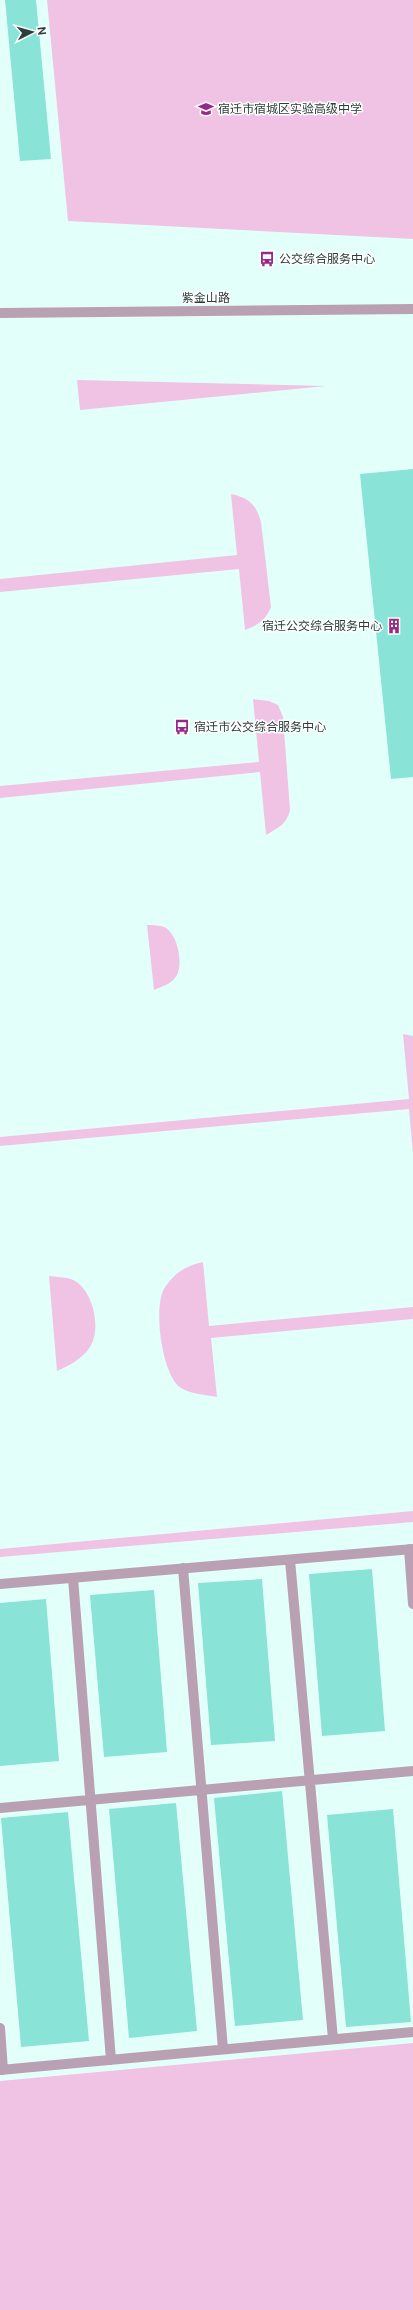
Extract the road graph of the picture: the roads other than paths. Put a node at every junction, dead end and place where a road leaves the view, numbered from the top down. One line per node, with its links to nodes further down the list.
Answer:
1 (413, 309): 2 (street, 紫金山路)
2 (0, 312)
3 (411, 1549): 4 (street); 8 (street)
4 (290, 1560): 5 (street); 10 (street)
5 (183, 1568): 6 (street); 11 (street)
6 (74, 1578): 7 (street); 12 (street)
7 (0, 1584)
8 (413, 1604)
9 (413, 1771): 10 (street)
10 (310, 1780): 11 (street); 16 (street)
11 (201, 1790): 12 (street); 17 (street)
12 (91, 1800): 13 (street); 18 (street)
13 (0, 1808)
14 (0, 2028): 19 (street)
15 (413, 2032): 16 (street)
16 (333, 2039): 17 (street)
17 (223, 2049): 18 (street)
18 (111, 2060): 19 (street)
19 (2, 2070)

